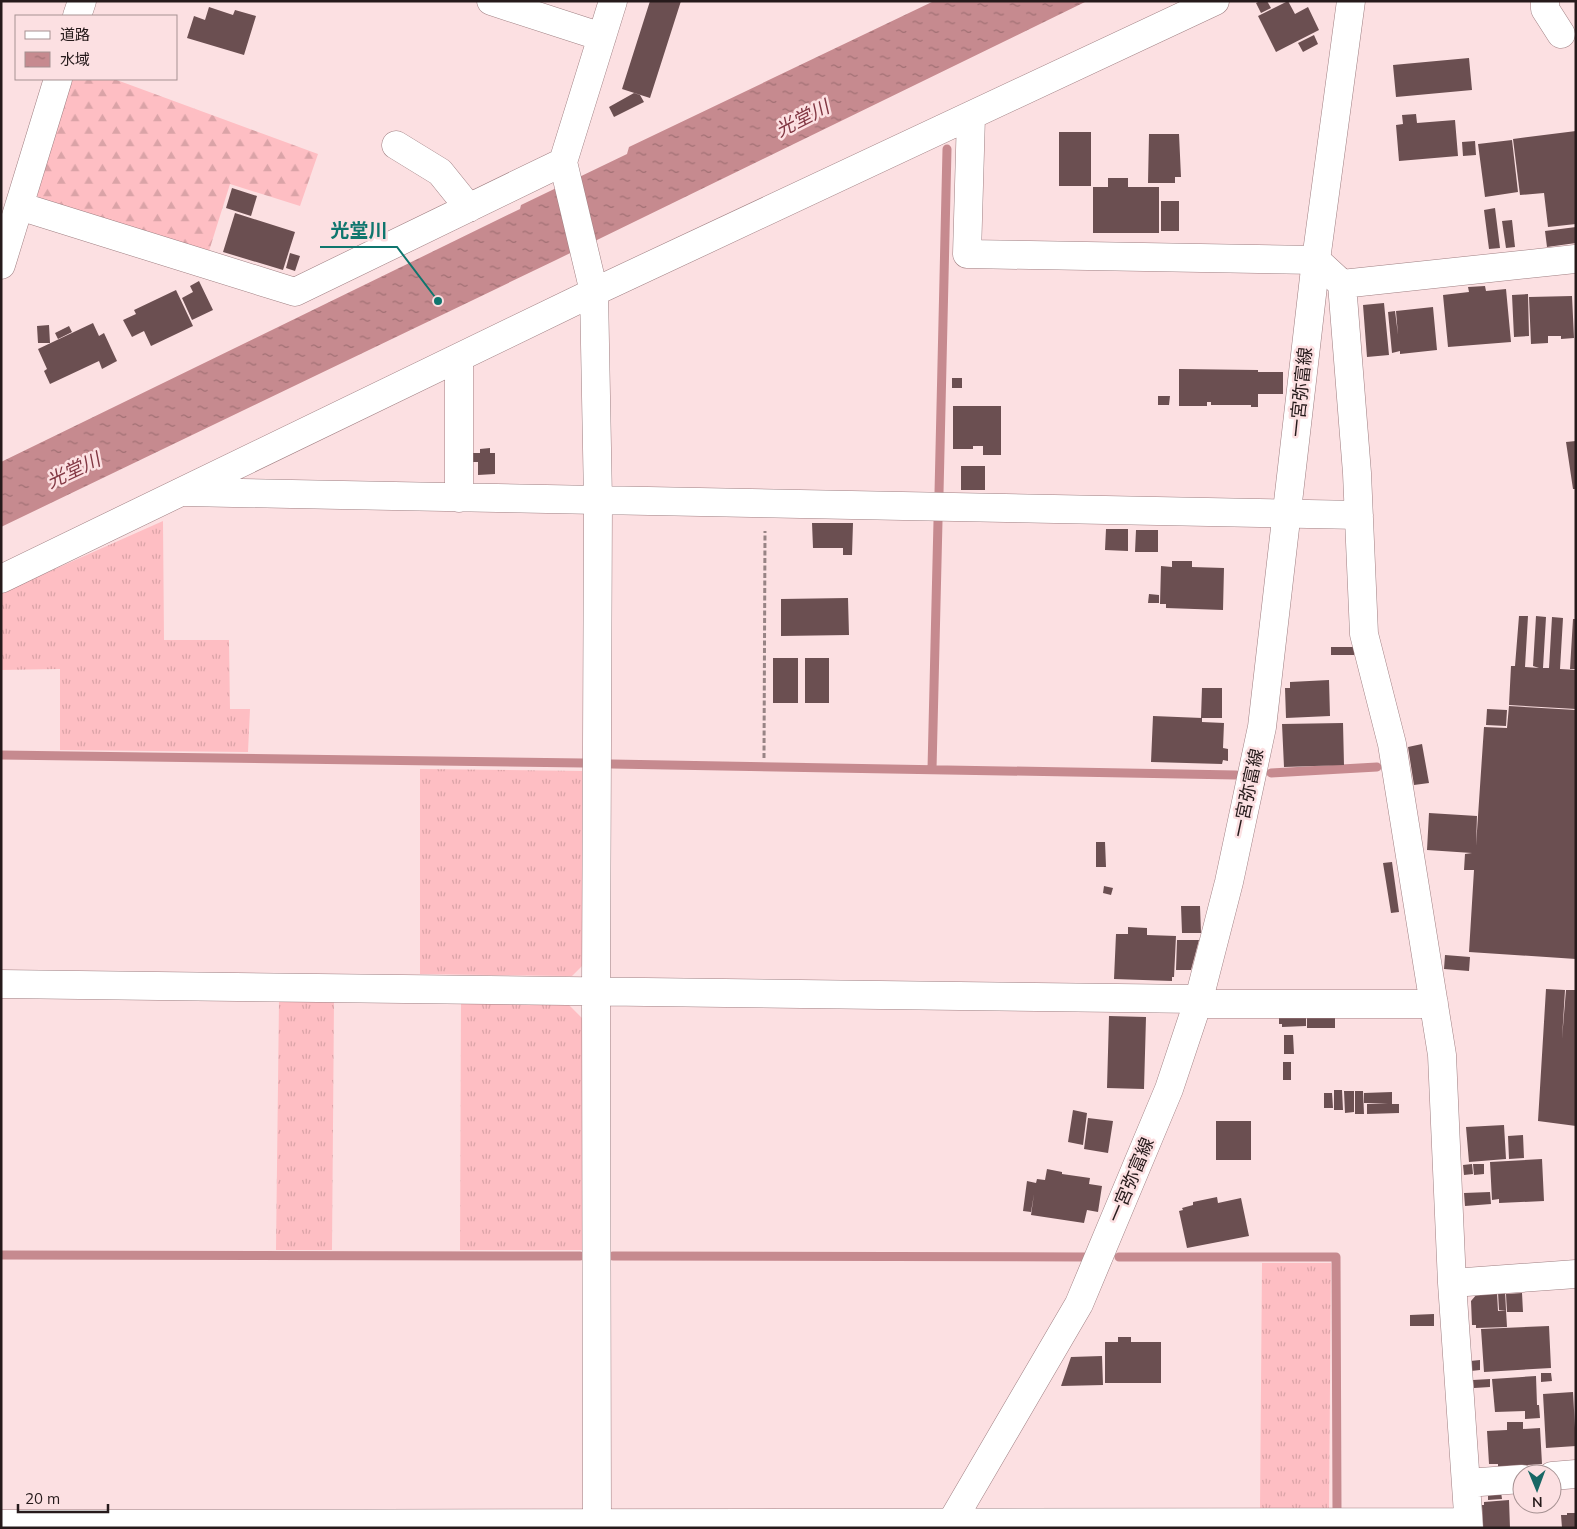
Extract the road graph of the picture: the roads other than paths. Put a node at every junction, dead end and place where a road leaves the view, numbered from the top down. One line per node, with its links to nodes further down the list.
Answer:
1 (82, 1): 7 (street)
2 (490, 1): 9 (street)
3 (613, 1): 9 (street)
4 (1215, 1): 11 (street)
5 (1351, 1): 16 (street, 一宮弥富線)
6 (1545, 1): 8 (street)
7 (77, 15)
8 (1561, 34)
9 (602, 37): 13 (street)
10 (58, 80): 14 (street)
11 (971, 116): 16 (street); 19 (street)
12 (396, 145): 15 (street)
13 (564, 164): 15 (street); 19 (street)
14 (13, 201): 15 (street); 18 (street)
15 (469, 208)
16 (1316, 260): 20 (street); 25 (street, 一宮弥富線)
17 (1575, 260): 20 (street)
18 (1, 265)
19 (592, 280): 21 (street); 24 (street)
20 (1342, 284): 26 (street)
21 (459, 358): 22 (street); 23 (street)
22 (181, 492): 23 (street); 27 (street)
23 (459, 498): 24 (street)
24 (598, 500): 25 (street); 29 (street)
25 (1288, 514): 26 (street); 30 (street, 一宮弥富線)
26 (1359, 515): 31 (street)
27 (1, 579)
28 (1, 984): 29 (street)
29 (596, 991): 30 (street); 41 (street)
30 (1199, 1001): 31 (street); 39 (street, 一宮弥富線)
31 (1434, 1004): 33 (street)
32 (1576, 1274): 33 (street)
33 (1452, 1283): 37 (street)
34 (1576, 1474): 35 (street)
35 (1562, 1475)
36 (1512, 1480): 37 (street)
37 (1466, 1483): 40 (street)
38 (1, 1524): 41 (street)
39 (949, 1525): 40 (street); 41 (street)
40 (1468, 1525)
41 (596, 1526)

